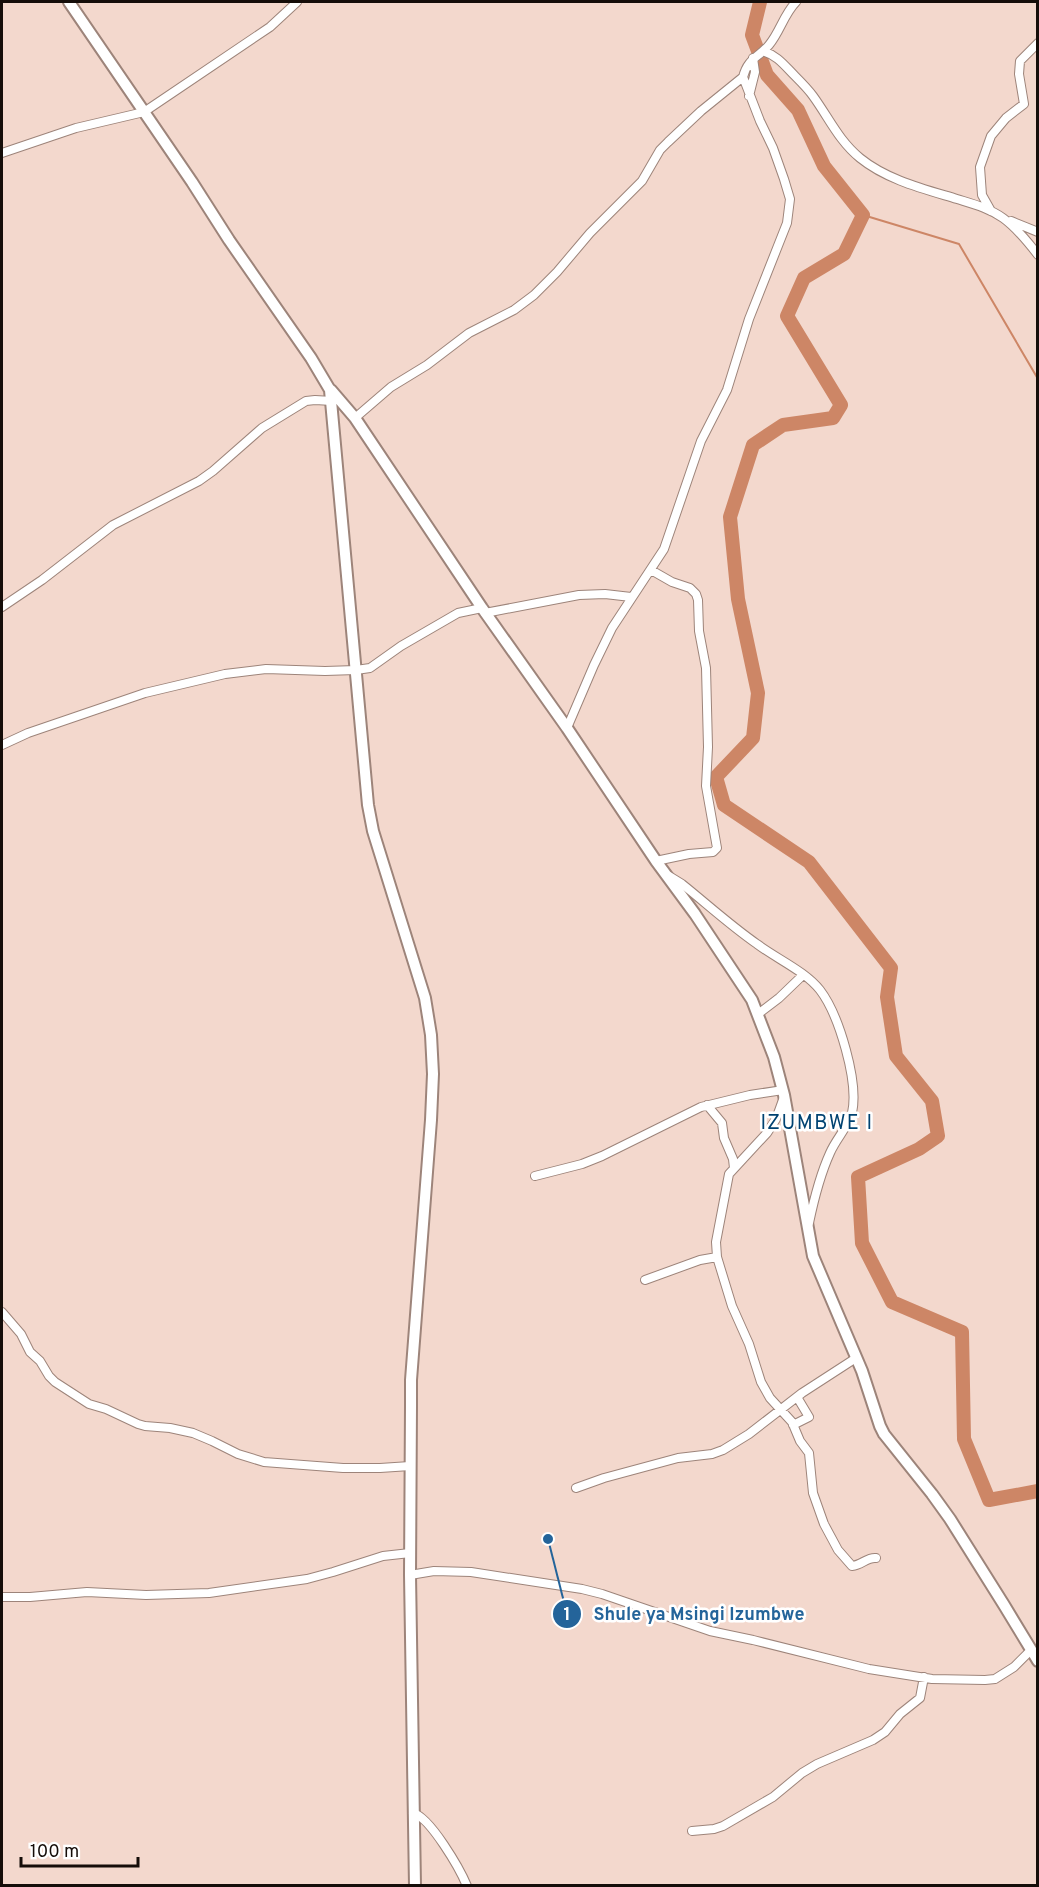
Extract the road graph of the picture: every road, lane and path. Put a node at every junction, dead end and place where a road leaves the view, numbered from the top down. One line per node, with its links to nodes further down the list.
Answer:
1 (69, 2): 8 (main road)
2 (297, 2): 8 (street)
3 (796, 2): 5 (street)
4 (1038, 43): 10 (street)
5 (757, 55): 6 (street); 7 (street); 10 (street)
6 (743, 77): 7 (street); 15 (street)
7 (749, 96): 16 (street)
8 (144, 112): 9 (street); 14 (main road)
9 (2, 153)
10 (992, 212): 11 (street)
11 (1004, 219): 12 (street); 13 (street)
12 (1038, 232)
13 (1038, 255)
14 (331, 395): 15 (main road); 18 (street); 20 (main road)
15 (355, 418): 19 (main road)
16 (651, 570): 17 (street); 23 (street)
17 (631, 597): 19 (street); 21 (street)
18 (2, 607)
19 (484, 610): 20 (street); 21 (main road)
20 (356, 670): 22 (street); 39 (main road)
21 (567, 728): 23 (main road)
22 (2, 745)
23 (656, 861): 24 (main road)
24 (668, 875): 25 (street); 26 (main road)
25 (803, 975): 26 (street); 31 (street)
26 (758, 1014): 27 (main road)
27 (783, 1092): 28 (street); 29 (street); 31 (main road)
28 (707, 1105): 29 (street); 30 (street)
29 (734, 1168): 32 (street)
30 (535, 1176)
31 (807, 1230): 35 (main road)
32 (717, 1257): 33 (street); 37 (street)
33 (645, 1280)
34 (2, 1312): 39 (street)
35 (856, 1358): 36 (street); 45 (main road)
36 (797, 1397): 37 (street); 38 (street)
37 (781, 1409): 38 (street); 40 (street)
38 (793, 1425): 42 (street)
39 (410, 1466): 41 (main road)
40 (576, 1488)
41 (410, 1553): 43 (main road); 44 (street)
42 (876, 1558)
43 (410, 1575): 47 (street); 48 (main road)
44 (2, 1597)
45 (1031, 1650): 46 (main road); 47 (street)
46 (1038, 1661)
47 (924, 1677): 49 (street)
48 (413, 1813): 50 (main road); 51 (street)
49 (692, 1831)
50 (415, 1886)
51 (467, 1886)

